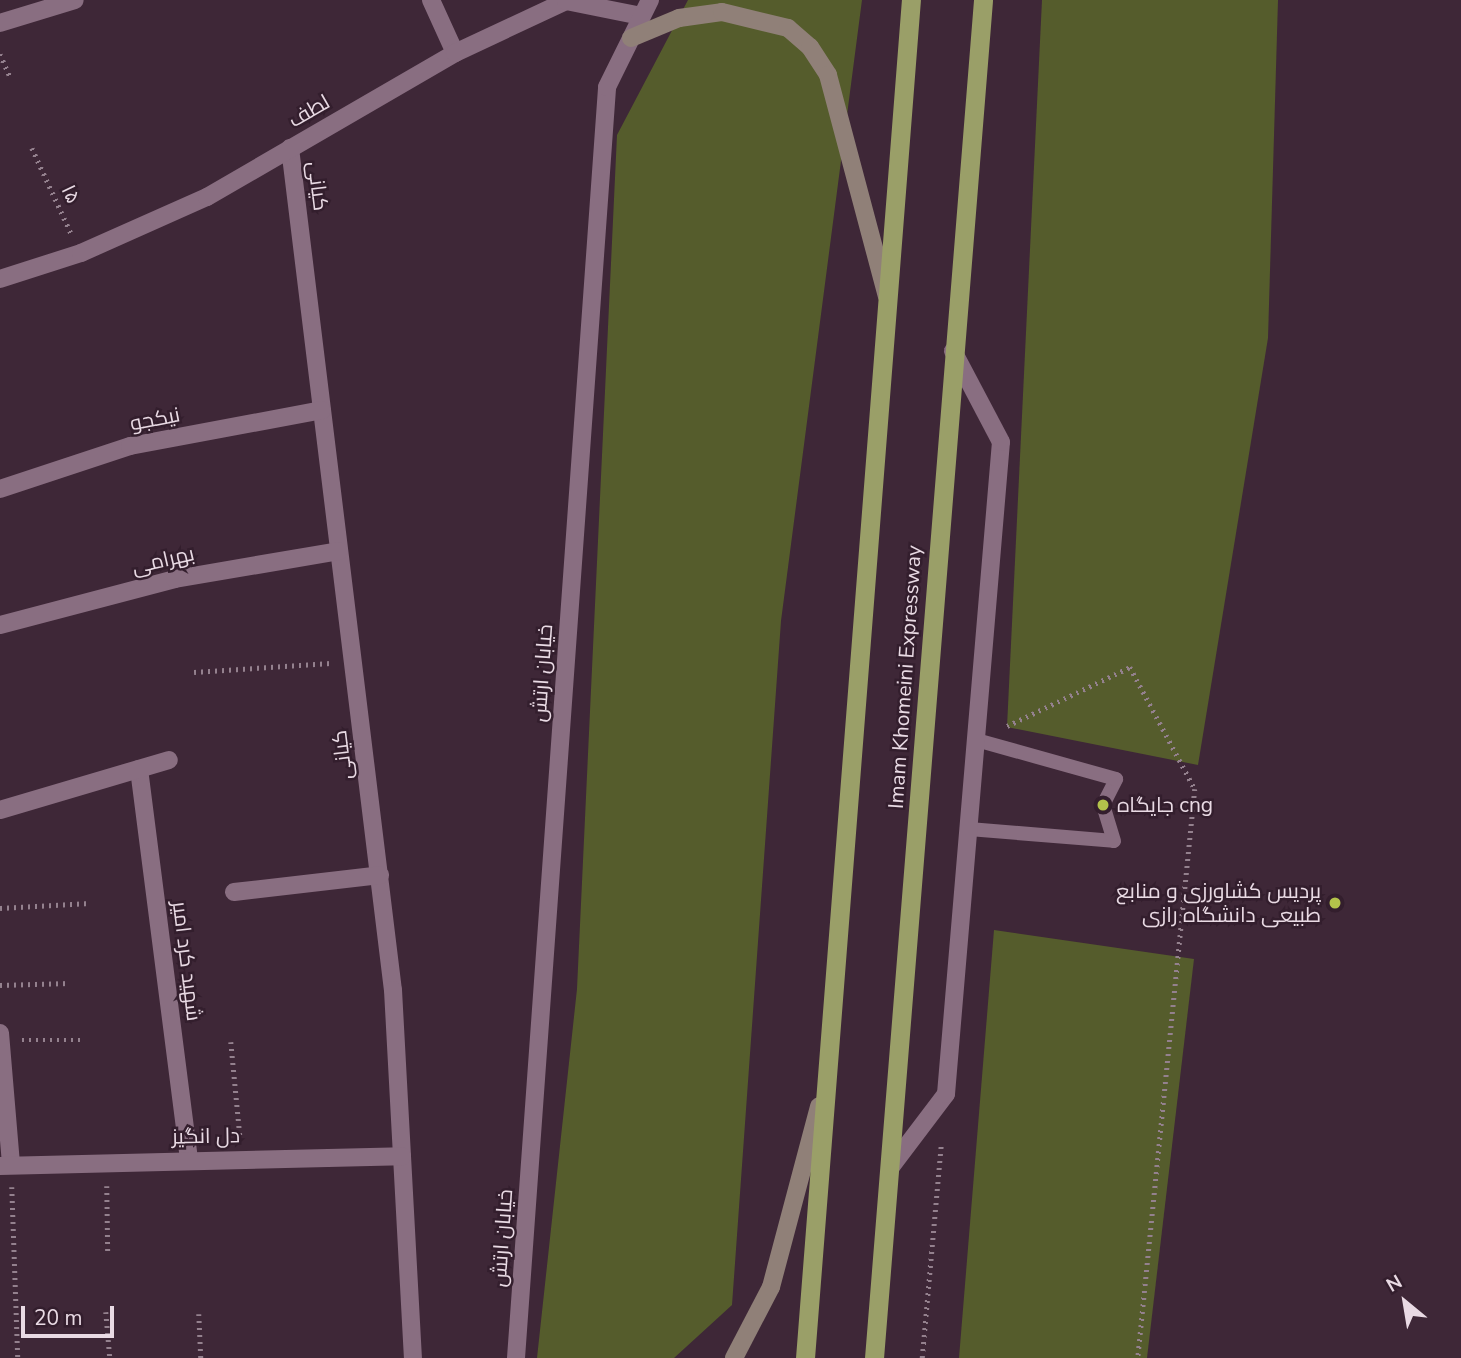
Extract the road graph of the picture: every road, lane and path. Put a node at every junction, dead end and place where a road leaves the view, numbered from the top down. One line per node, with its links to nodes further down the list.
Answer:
1 (75, 0): 8 (street)
2 (430, 0): 10 (street)
3 (742, 0): 7 (main road)
4 (911, 0): 17 (highway)
5 (983, 0): 18 (highway, Imam Khomeini Expressway)
6 (645, 8): 9 (street, خیابان ارتش); 10 (street, لطف)
7 (756, 17): 9 (main road); 17 (main road)
8 (0, 23)
9 (631, 38): 55 (street, خیابان ارتش)
10 (455, 53): 14 (street, لطف)
11 (0, 54): 12 (path)
12 (11, 79)
13 (32, 148): 15 (path, ۱۵)
14 (290, 148): 15 (street, لطف); 19 (street, کیانی)
15 (81, 253): 16 (street, لطف)
16 (0, 279)
17 (889, 302): 40 (highway)
18 (953, 351): 25 (street); 47 (highway, Imam Khomeini Expressway)
19 (323, 410): 20 (street, نیکجو); 21 (street, کیانی)
20 (0, 489)
21 (339, 551): 22 (street, بهرامی); 23 (street, کیانی)
22 (0, 625)
23 (353, 662): 24 (path); 30 (street, کیانی)
24 (194, 672)
25 (976, 740): 29 (street); 29 (lane); 60 (path)
26 (169, 760): 27 (street)
27 (139, 769): 28 (street); 44 (street, شهید کرد امیر)
28 (0, 810)
29 (969, 829): 41 (street)
30 (380, 875): 31 (street); 42 (street, کیانی)
31 (234, 892)
32 (90, 903): 33 (path)
33 (0, 908)
34 (70, 983): 35 (path)
35 (0, 985)
36 (0, 1033): 37 (street)
37 (1, 1039): 38 (path); 46 (street)
38 (83, 1040)
39 (231, 1042): 43 (path)
40 (826, 1079): 56 (main road); 57 (highway)
41 (946, 1094): 47 (street); 59 (path)
42 (402, 1156): 43 (street, دل انگیز); 54 (street, کیانی)
43 (242, 1158): 44 (street, دل انگیز)
44 (189, 1159): 45 (street, دل انگیز)
45 (107, 1160): 46 (street, دل انگیز); 48 (path)
46 (6, 1166): 51 (path)
47 (890, 1168): 58 (highway, Imam Khomeini Expressway)
48 (108, 1254)
49 (106, 1312): 52 (path)
50 (199, 1314): 53 (path)
51 (18, 1358)
52 (110, 1358)
53 (201, 1358)
54 (413, 1358)
55 (516, 1358)
56 (734, 1358)
57 (805, 1358)
58 (874, 1358)
59 (922, 1358)
60 (1138, 1358)

